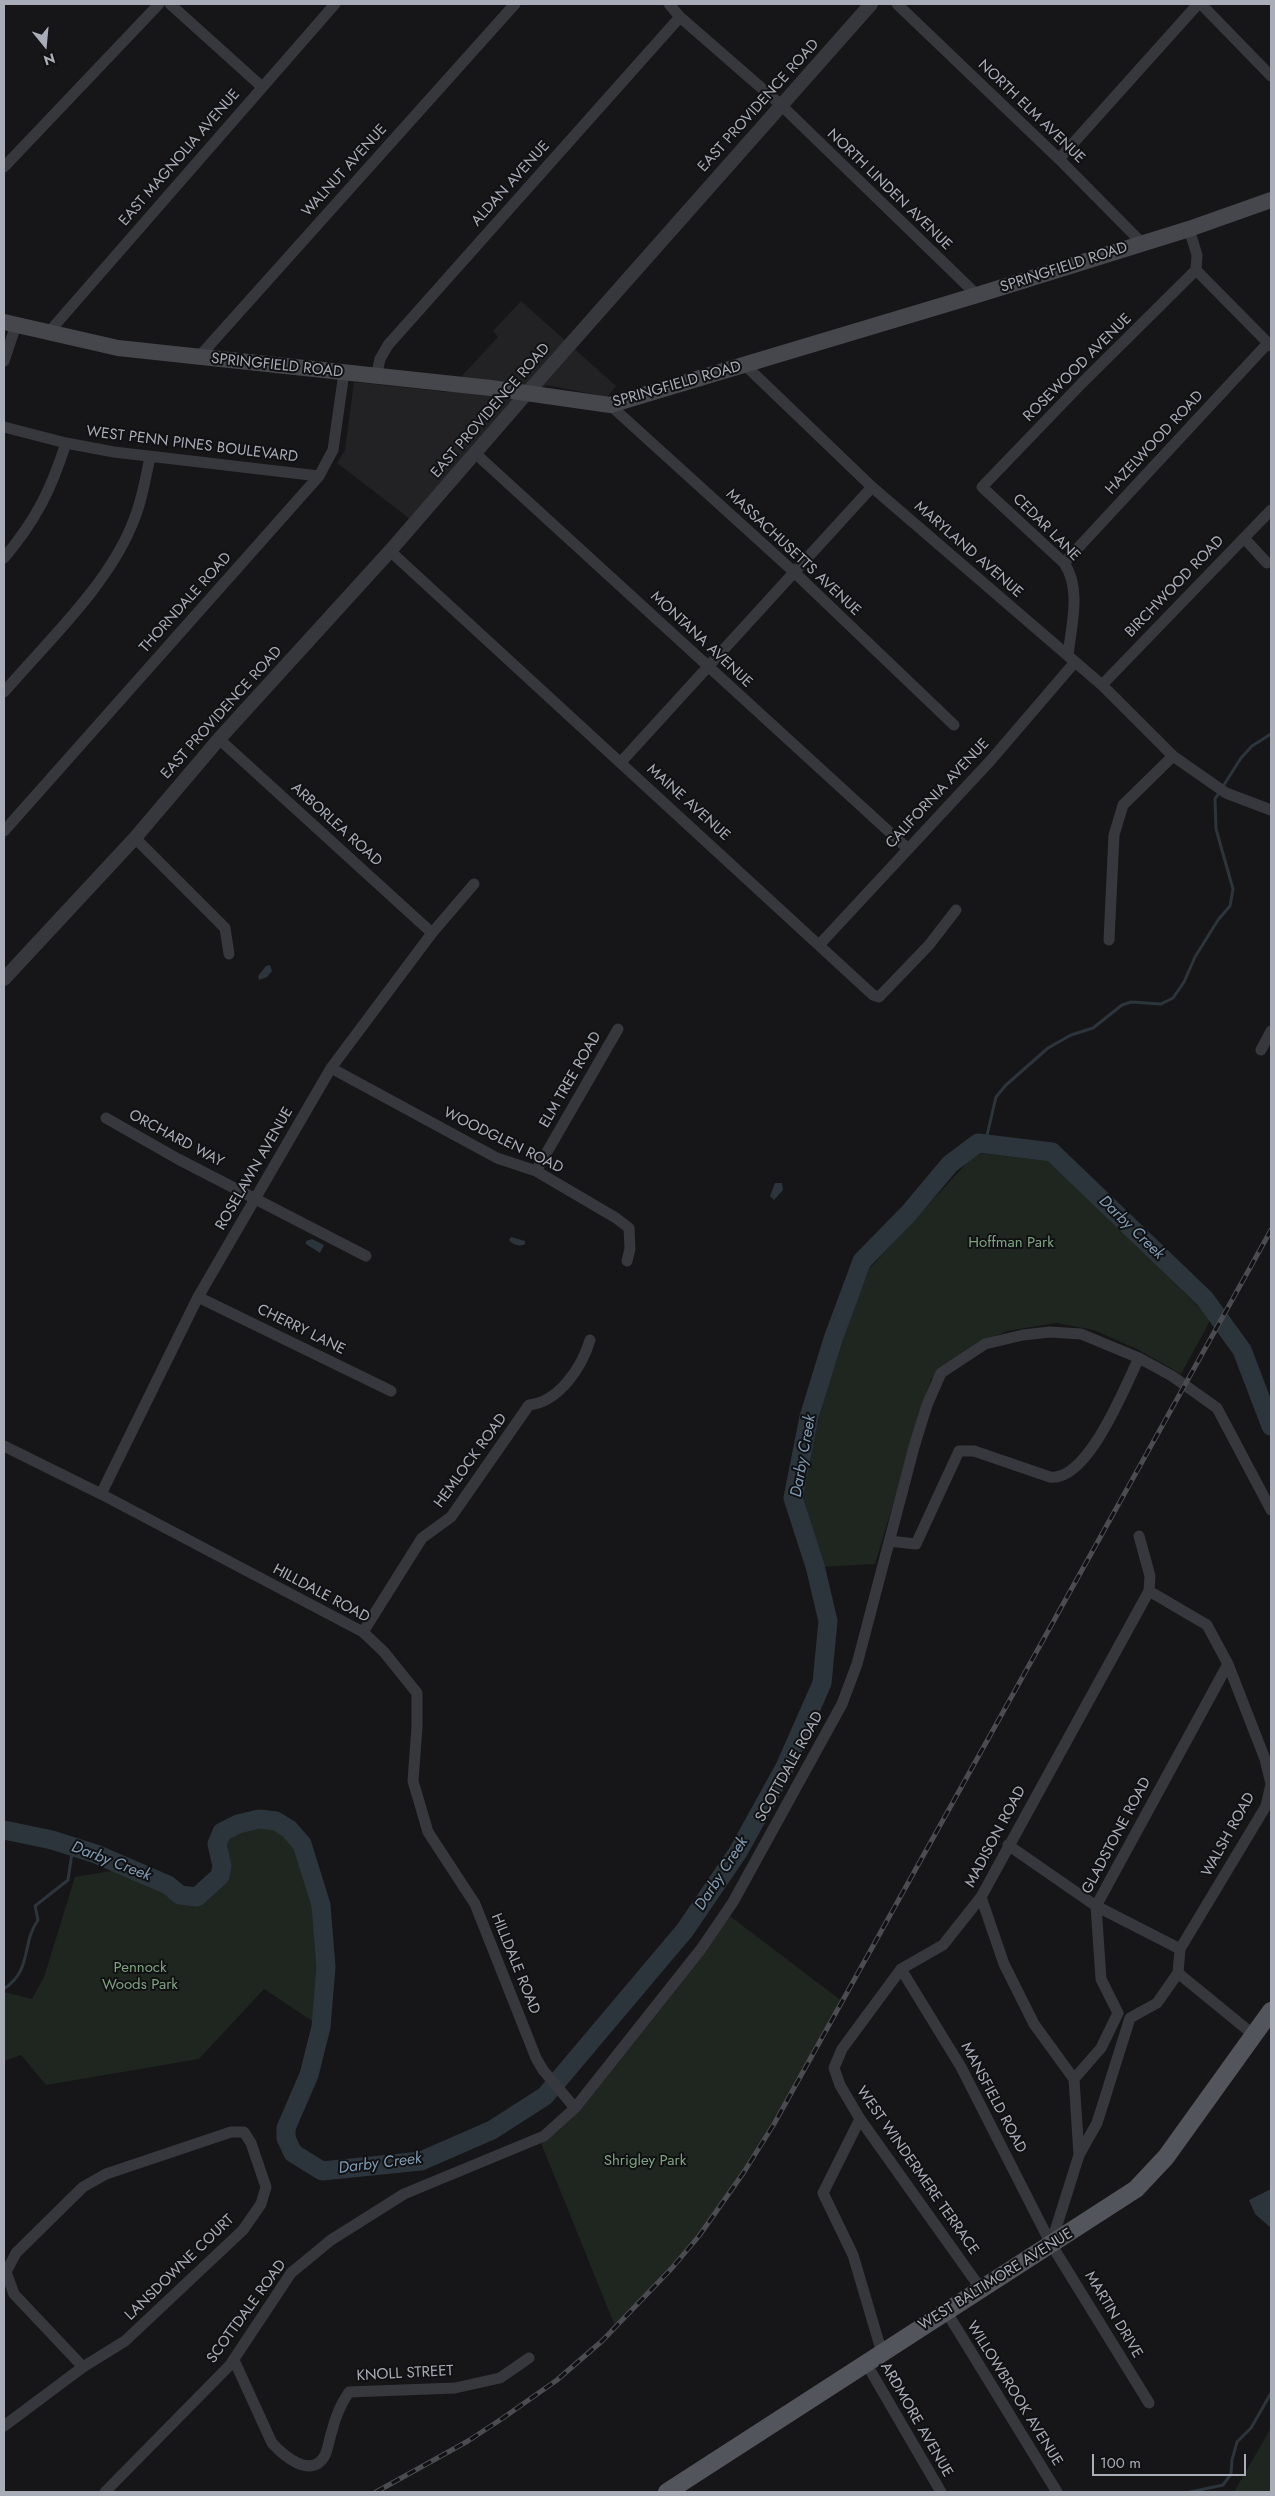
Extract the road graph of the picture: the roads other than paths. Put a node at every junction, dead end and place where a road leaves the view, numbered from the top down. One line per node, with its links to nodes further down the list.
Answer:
1 (159, 4): 14 (street)
2 (170, 4): 11 (street)
3 (335, 4): 11 (street, EAST MAGNOLIA AVENUE)
4 (515, 4): 23 (street, WALNUT AVENUE)
5 (671, 4): 9 (street, NORTH LINDEN AVENUE)
6 (872, 4): 12 (street, EAST PROVIDENCE ROAD)
7 (897, 4): 13 (street, NORTH ELM AVENUE)
8 (1200, 4): 10 (street); 13 (street)
9 (680, 17): 12 (street, NORTH LINDEN AVENUE); 27 (street, ALDAN AVENUE)
10 (1271, 76)
11 (261, 86): 21 (street, EAST MAGNOLIA AVENUE)
12 (781, 105): 19 (street, NORTH LINDEN AVENUE); 28 (street, EAST PROVIDENCE ROAD)
13 (1059, 159): 17 (street, NORTH ELM AVENUE)
14 (4, 167)
15 (1271, 200): 16 (main road, SPRINGFIELD ROAD)
16 (1189, 228): 17 (main road, SPRINGFIELD ROAD); 18 (street)
17 (1142, 243): 19 (main road, SPRINGFIELD ROAD)
18 (1196, 270): 22 (street); 36 (street, ROSEWOOD AVENUE)
19 (977, 295): 25 (main road, SPRINGFIELD ROAD)
20 (10, 323): 21 (main road, SPRINGFIELD ROAD); 24 (street)
21 (49, 332): 23 (main road, SPRINGFIELD ROAD)
22 (1270, 344): 41 (street, HAZELWOOD ROAD)
23 (198, 358): 26 (main road, SPRINGFIELD ROAD)
24 (4, 362)
25 (745, 365): 29 (main road, SPRINGFIELD ROAD); 35 (street, MARYLAND AVENUE)
26 (344, 373): 27 (main road, SPRINGFIELD ROAD); 34 (street, THORNDALE ROAD)
27 (376, 376): 28 (main road, SPRINGFIELD ROAD)
28 (527, 393): 29 (main road, SPRINGFIELD ROAD); 32 (street, EAST PROVIDENCE ROAD)
29 (610, 405): 43 (street, MASSACHUSETTS AVENUE)
30 (4, 426): 31 (street, WEST PENN PINES BOULEVARD)
31 (66, 443): 33 (street, WEST PENN PINES BOULEVARD); 40 (street)
32 (476, 454): 39 (street, EAST PROVIDENCE ROAD); 45 (street, MONTANA AVENUE)
33 (150, 458): 34 (street, WEST PENN PINES BOULEVARD); 47 (street)
34 (319, 476): 53 (street, THORNDALE ROAD)
35 (872, 486): 43 (street); 44 (street, MARYLAND AVENUE)
36 (982, 487): 41 (street, CEDAR LANE)
37 (1271, 510): 38 (street, BIRCHWOOD ROAD)
38 (1244, 538): 42 (street); 46 (street, BIRCHWOOD ROAD)
39 (390, 551): 49 (street, EAST PROVIDENCE ROAD); 51 (street, MAINE AVENUE)
40 (4, 558)
41 (1064, 563): 44 (street, CEDAR LANE)
42 (1267, 563)
43 (794, 572): 45 (street); 48 (street, MASSACHUSETTS AVENUE)
44 (1072, 659): 46 (street, MARYLAND AVENUE); 55 (street, CALIFORNIA AVENUE)
45 (707, 667): 51 (street); 55 (street, MONTANA AVENUE)
46 (1102, 685): 50 (street, MARYLAND AVENUE)
47 (4, 692)
48 (954, 725)
49 (219, 739): 54 (street, EAST PROVIDENCE ROAD); 58 (street, ARBORLEA ROAD)
50 (1173, 756): 52 (street, MARYLAND AVENUE); 59 (street)
51 (621, 762): 60 (street, MAINE AVENUE)
52 (1271, 810)
53 (4, 831)
54 (134, 838): 61 (street); 62 (street, EAST PROVIDENCE ROAD)
55 (907, 848): 60 (street, CALIFORNIA AVENUE)
56 (474, 884): 58 (street, ROSELAWN AVENUE)
57 (956, 910): 60 (street, MAINE AVENUE)
58 (432, 932): 66 (street, ROSELAWN AVENUE)
59 (1109, 940)
60 (820, 944)
61 (230, 954)
62 (4, 979)
63 (618, 1029): 68 (street, ELM TREE ROAD)
64 (1271, 1031): 65 (street)
65 (1261, 1050)
66 (331, 1068): 68 (street, WOODGLEN ROAD); 69 (street, ROSELAWN AVENUE)
67 (106, 1118): 69 (street, ORCHARD WAY)
68 (536, 1172): 71 (street, WOODGLEN ROAD)
69 (255, 1198): 70 (street, ORCHARD WAY); 72 (street, ROSELAWN AVENUE)
70 (366, 1256)
71 (627, 1262)
72 (198, 1297): 75 (street, CHERRY LANE); 77 (street, ROSELAWN AVENUE)
73 (590, 1340): 82 (street, HEMLOCK ROAD)
74 (1139, 1358): 78 (street, SCOTTDALE ROAD); 80 (street); 80 (street, SCOTTDALE ROAD)
75 (391, 1390)
76 (4, 1446): 77 (street, HILLDALE ROAD)
77 (100, 1494): 82 (street, HILLDALE ROAD)
78 (1271, 1510)
79 (1139, 1536): 81 (street)
80 (889, 1541): 96 (street, SCOTTDALE ROAD)
81 (1149, 1591): 83 (street, WALSH ROAD); 84 (street, MADISON ROAD)
82 (363, 1632): 96 (street, HILLDALE ROAD)
83 (1228, 1664): 86 (street, GLADSTONE ROAD); 87 (street, WALSH ROAD)
84 (1008, 1845): 85 (street, MADISON ROAD); 86 (street)
85 (982, 1897): 88 (street, MADISON ROAD); 95 (street)
86 (1096, 1906): 87 (street); 91 (street, GLADSTONE ROAD)
87 (1180, 1949): 89 (street, WALSH ROAD)
88 (901, 1969): 94 (street, MADISON ROAD); 99 (street, MANSFIELD ROAD)
89 (1178, 1972): 92 (street, WALSH ROAD); 93 (street)
90 (1271, 2011): 93 (main road, WEST BALTIMORE AVENUE)
91 (1118, 2012): 92 (street); 95 (street)
92 (1130, 2018): 98 (street)
93 (1255, 2036): 99 (main road, WEST BALTIMORE AVENUE)
94 (834, 2068): 97 (street, WEST WINDERMERE TERRACE)
95 (1074, 2079): 98 (street)
96 (573, 2105): 104 (street, SCOTTDALE ROAD)
97 (860, 2119): 100 (street, WEST WINDERMERE TERRACE); 102 (street)
98 (1079, 2155): 99 (street)
99 (1052, 2244): 100 (main road, WEST BALTIMORE AVENUE); 107 (street, MARTIN DRIVE)
100 (981, 2289): 101 (main road, WEST BALTIMORE AVENUE)
101 (946, 2311): 102 (main road, WEST BALTIMORE AVENUE); 112 (street, WILLOWBROOK AVENUE)
102 (882, 2353): 105 (main road, WEST BALTIMORE AVENUE)
103 (530, 2358): 104 (street, KNOLL STREET)
104 (234, 2360): 109 (street, SCOTTDALE ROAD)
105 (866, 2363): 110 (main road, WEST BALTIMORE AVENUE); 111 (street, ARDMORE AVENUE)
106 (83, 2367): 106 (street, LANSDOWNE COURT); 108 (street, LANSDOWNE COURT)
107 (1149, 2402)
108 (4, 2426)
109 (105, 2492)
110 (668, 2492)
111 (942, 2492)
112 (1057, 2492)

